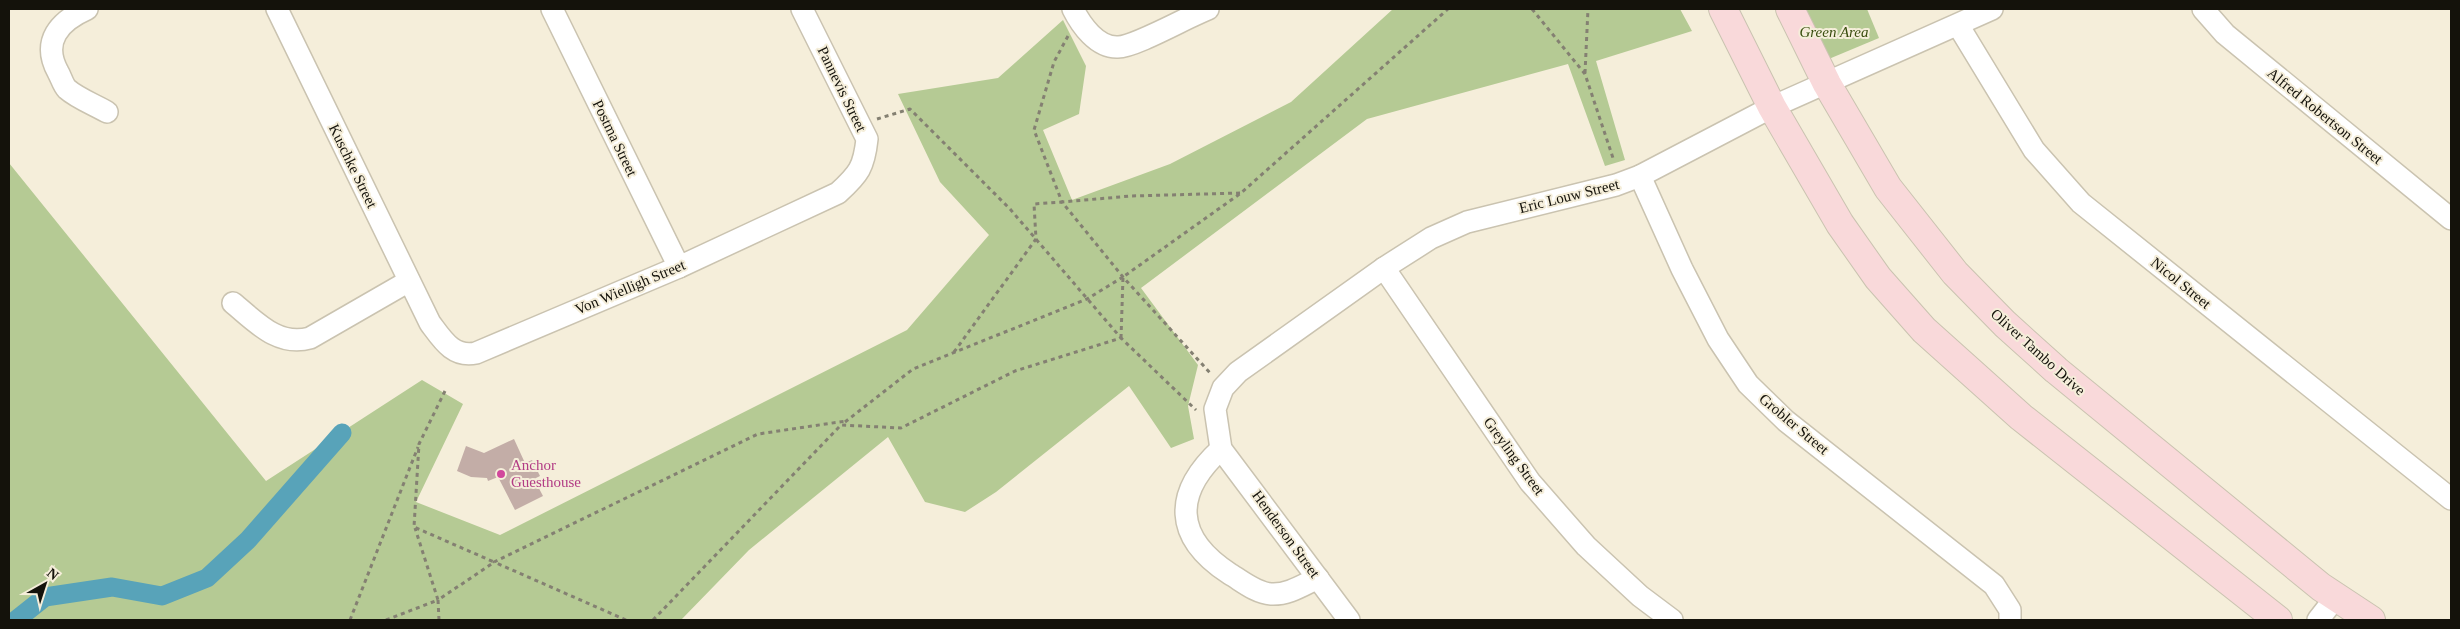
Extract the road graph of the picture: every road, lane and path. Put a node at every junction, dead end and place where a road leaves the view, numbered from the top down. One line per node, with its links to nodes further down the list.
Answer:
1 (88, 9): 18 (street)
2 (277, 9): 30 (street, Kuschke Street)
3 (552, 9): 27 (street, Postma Street)
4 (802, 9): 19 (street, Pannevis Street)
5 (1208, 9): 13 (street)
6 (1448, 9): 23 (path)
7 (1532, 9): 15 (path)
8 (1588, 9): 15 (path)
9 (1723, 9): 17 (street)
10 (1790, 9): 16 (street, Oliver Tambo Drive)
11 (1992, 9): 14 (street, Eric Louw Street)
12 (2203, 9): 25 (street, Alfred Robertson Street)
13 (1076, 14): 24 (path)
14 (1958, 25): 16 (street, Eric Louw Street); 42 (street, Nicol Street)
15 (1585, 74): 20 (path)
16 (1827, 84): 17 (street, Eric Louw Street); 47 (street, Oliver Tambo Drive)
17 (1772, 107): 21 (street, Eric Louw Street); 46 (street)
18 (108, 112)
19 (860, 124): 22 (street, Pannevis Street); 26 (path)
20 (1614, 158)
21 (1640, 176): 28 (street, Eric Louw Street); 56 (street, Grobler Street)
22 (838, 193): 27 (street, Von Wielligh Street)
23 (1241, 193): 24 (path); 29 (path)
24 (1062, 202): 26 (path); 29 (path)
25 (2451, 219)
26 (1036, 239): 31 (path); 35 (path)
27 (679, 266): 33 (street, Von Wielligh Street)
28 (1384, 268): 36 (street, Eric Louw Street); 55 (street, Greyling Street)
29 (1123, 277): 31 (path); 34 (path); 36 (path)
30 (409, 281): 32 (street); 33 (street, Kuschke Street)
31 (1087, 299): 34 (path); 35 (path)
32 (234, 303)
33 (430, 323)
34 (1121, 338): 39 (path); 40 (path)
35 (954, 352): 38 (path)
36 (1223, 388): 40 (street, Eric Louw Street)
37 (445, 391): 41 (path)
38 (846, 421): 39 (path); 44 (path)
39 (841, 425): 53 (path)
40 (1219, 439): 45 (street, Henderson Street); 45 (street)
41 (419, 444): 43 (path); 49 (path)
42 (2451, 499)
43 (414, 527): 44 (path); 48 (path)
44 (494, 562): 48 (path); 52 (path)
45 (1318, 578): 54 (street, Henderson Street)
46 (2240, 592): 57 (street); 58 (street)
47 (2336, 597): 59 (street); 60 (street, Oliver Tambo Drive)
48 (438, 600): 50 (path); 51 (path)
49 (350, 620)
50 (386, 620)
51 (439, 620)
52 (626, 620)
53 (652, 620)
54 (1349, 620)
55 (1672, 620)
56 (2010, 620)
57 (2257, 620)
58 (2278, 620)
59 (2318, 620)
60 (2370, 620)

